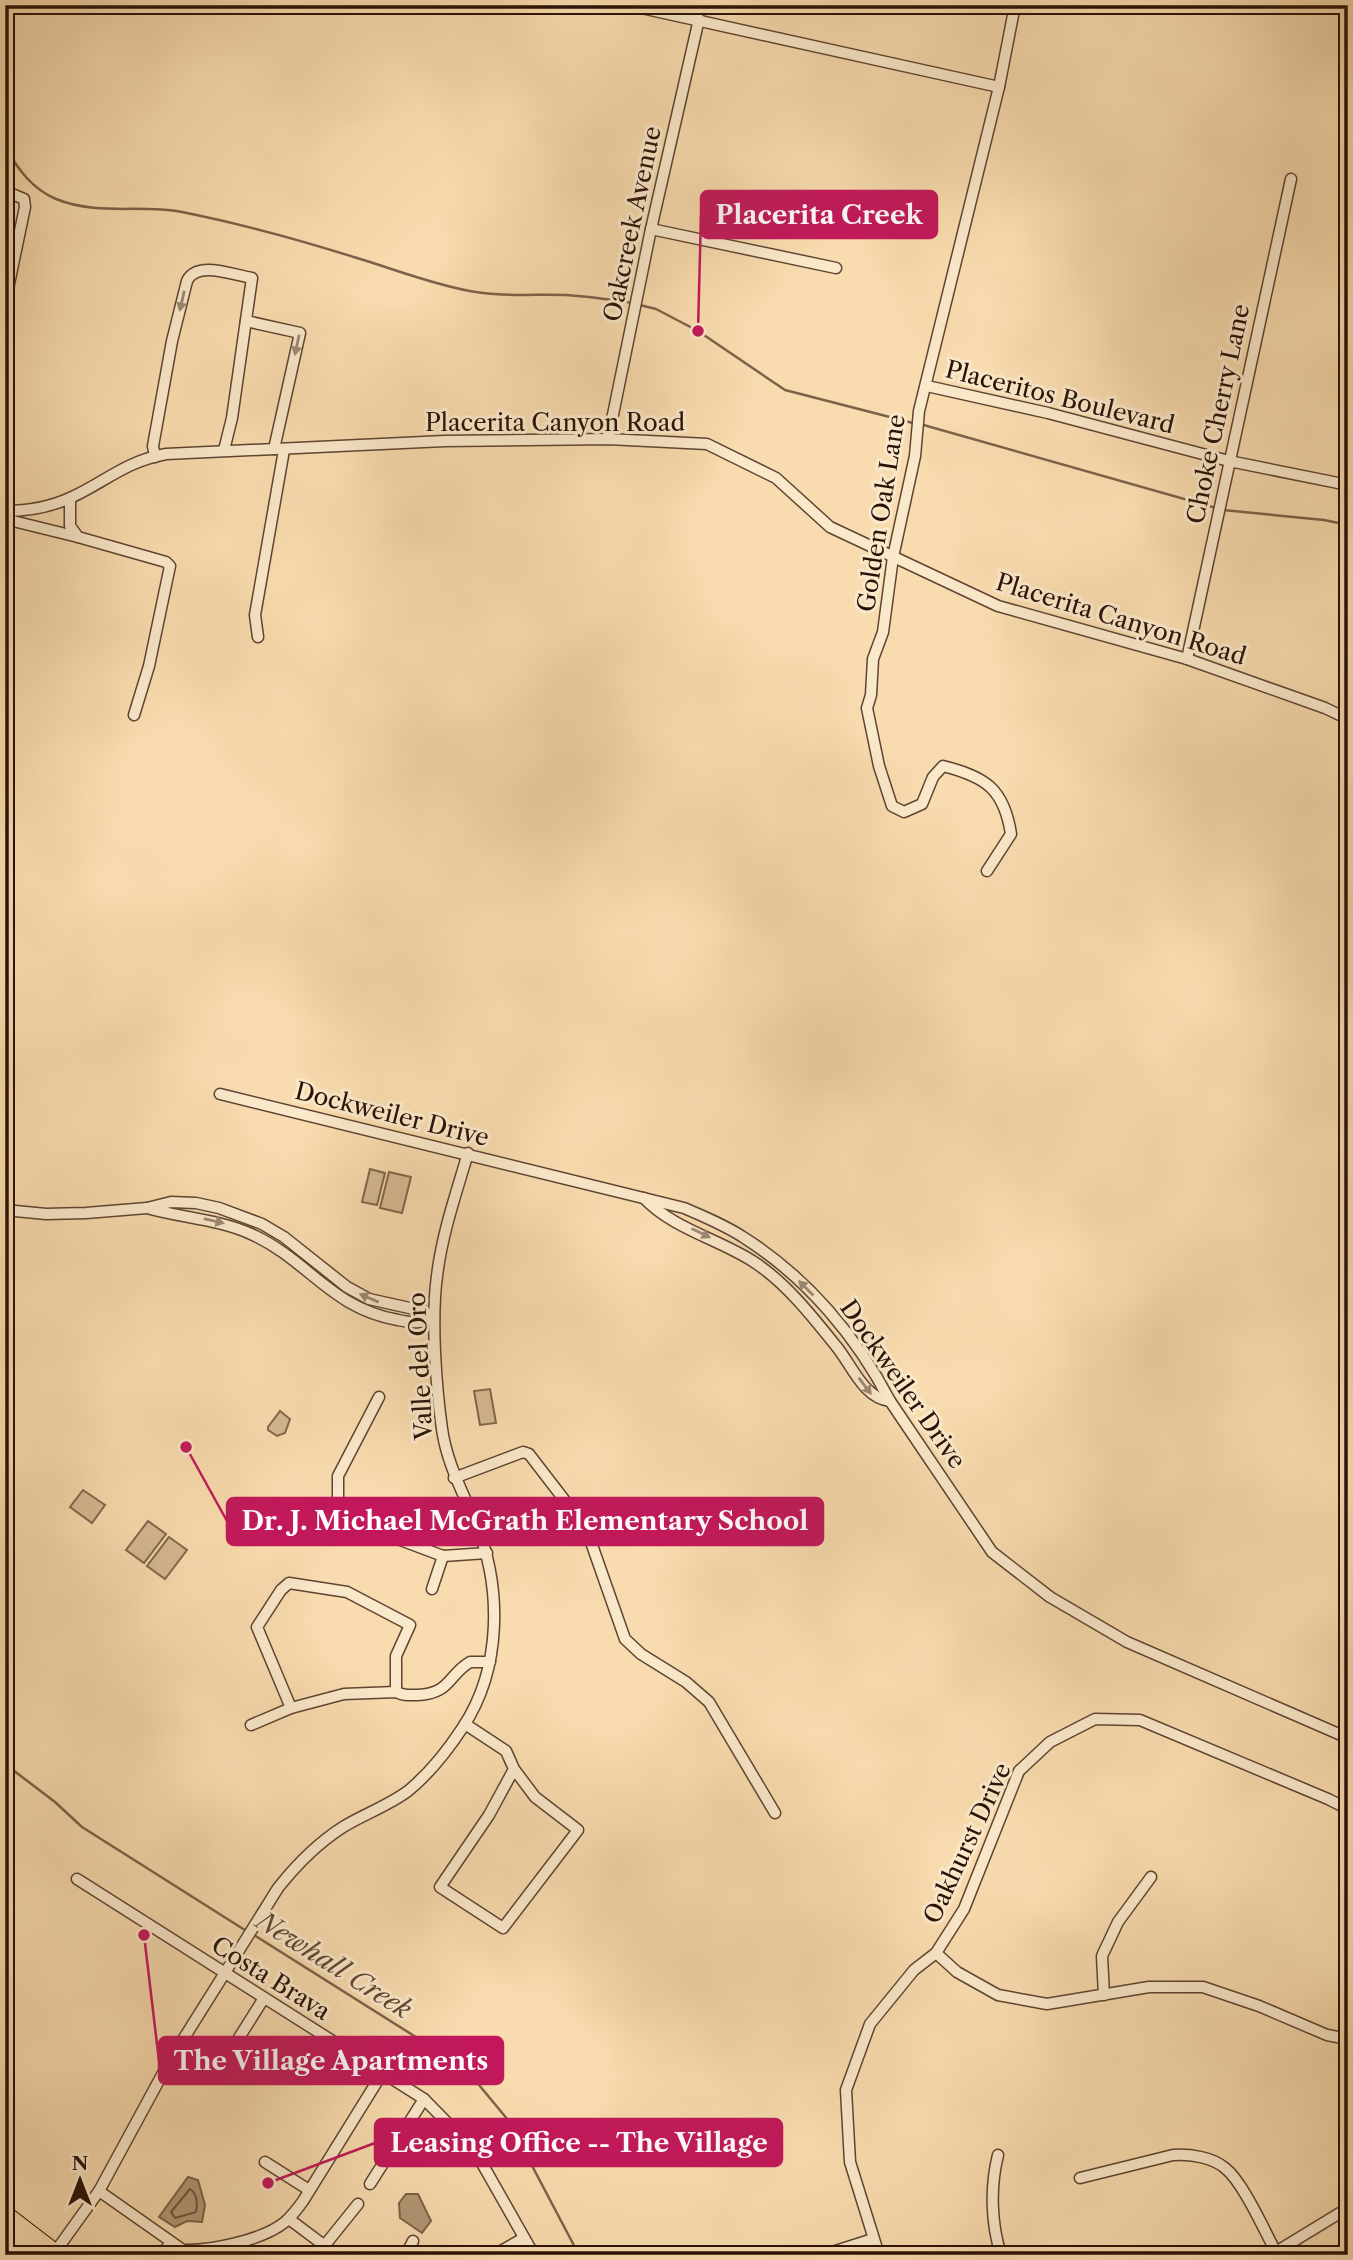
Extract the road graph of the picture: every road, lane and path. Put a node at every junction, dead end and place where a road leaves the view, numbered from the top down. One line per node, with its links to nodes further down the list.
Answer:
1 (628, 5): 3 (street)
2 (1015, 5): 4 (street, Golden Oak Lane)
3 (699, 19): 4 (street); 7 (street, Oakcreek Avenue)
4 (999, 87): 11 (street, Golden Oak Lane)
5 (1291, 179): 16 (street, Choke Cherry Lane)
6 (5, 191): 9 (street)
7 (651, 229): 8 (street); 12 (street, Oakcreek Avenue)
8 (836, 268)
9 (5, 303)
10 (246, 321): 13 (street, one-way to 13); 14 (street); 15 (street, one-way to 15)
11 (927, 386): 16 (street, Placeritos Boulevard); 21 (street, Golden Oak Lane)
12 (608, 439): 13 (street, Placerita Canyon Road); 21 (street, Placerita Canyon Road)
13 (279, 449): 14 (street, Placerita Canyon Road); 22 (street)
14 (224, 450): 15 (street, Placerita Canyon Road)
15 (155, 457): 18 (street, Placerita Canyon Road)
16 (1229, 461): 17 (street, Placeritos Boulevard); 23 (street, Choke Cherry Lane)
17 (1348, 485)
18 (70, 498): 19 (street, Placerita Canyon Road); 20 (street)
19 (5, 511): 20 (street)
20 (78, 537): 24 (street)
21 (893, 557): 23 (street, Placerita Canyon Road); 26 (street, Golden Oak Lane)
22 (258, 637)
23 (1187, 659): 25 (street, Placerita Canyon Road)
24 (134, 715)
25 (1348, 719)
26 (987, 871)
27 (220, 1094): 28 (street, Dockweiler Drive)
28 (468, 1153): 29 (street, Dockweiler Drive); 31 (street, Valle del Oro)
29 (644, 1197): 33 (street, one-way to 33); 33 (street, Dockweiler Drive, one-way to 29)
30 (5, 1210): 31 (street)
31 (434, 1317): 34 (street, Valle del Oro)
32 (379, 1396): 36 (street)
33 (890, 1401): 45 (street, Dockweiler Drive)
34 (454, 1478): 37 (street, Valle del Oro); 48 (street)
35 (297, 1529): 36 (street)
36 (338, 1529): 38 (street)
37 (487, 1553): 38 (street); 40 (street, Valle del Oro)
38 (443, 1556): 39 (street)
39 (432, 1589)
40 (489, 1662): 41 (street); 43 (street, Valle del Oro)
41 (396, 1692): 42 (street); 42 (street)
42 (291, 1708): 44 (street)
43 (465, 1724): 46 (street); 52 (street, Valle del Oro)
44 (251, 1725)
45 (1348, 1738)
46 (514, 1769): 46 (street)
47 (1348, 1809): 51 (street, Oakhurst Drive)
48 (775, 1813)
49 (1151, 1877): 53 (street)
50 (77, 1879): 52 (street, Costa Brava)
51 (936, 1953): 53 (street); 71 (street, Oakhurst Drive)
52 (223, 1973): 54 (street, Costa Brava); 64 (street, Valle del Oro)
53 (1104, 1994): 55 (street)
54 (264, 1998): 56 (street, Costa Brava); 57 (street)
55 (1348, 2039)
56 (383, 2072): 58 (street, Costa Brava); 63 (street)
57 (215, 2076)
58 (424, 2099): 62 (street); 70 (street, Costa Brava)
59 (998, 2155): 86 (street)
60 (265, 2162): 63 (street)
61 (1080, 2178): 76 (street)
62 (370, 2184)
63 (309, 2190): 68 (street)
64 (99, 2191): 73 (street); 77 (street, Valle del Oro)
65 (358, 2204): 74 (street)
66 (1348, 2208): 76 (street)
67 (5, 2215): 77 (main road)
68 (289, 2219): 74 (street); 75 (street)
69 (5, 2236): 78 (main road)
70 (524, 2238): 82 (street); 83 (street, Costa Brava)
71 (873, 2239): 84 (street); 85 (street, Oakhurst Drive)
72 (413, 2241): 81 (street)
73 (170, 2243): 75 (street); 79 (street)
74 (325, 2245): 80 (street)
75 (181, 2252)
76 (1273, 2253)
77 (55, 2254)
78 (30, 2255)
79 (162, 2255)
80 (337, 2255)
81 (406, 2255)
82 (494, 2255)
83 (534, 2255)
84 (823, 2255)
85 (879, 2255)
86 (1001, 2255)

